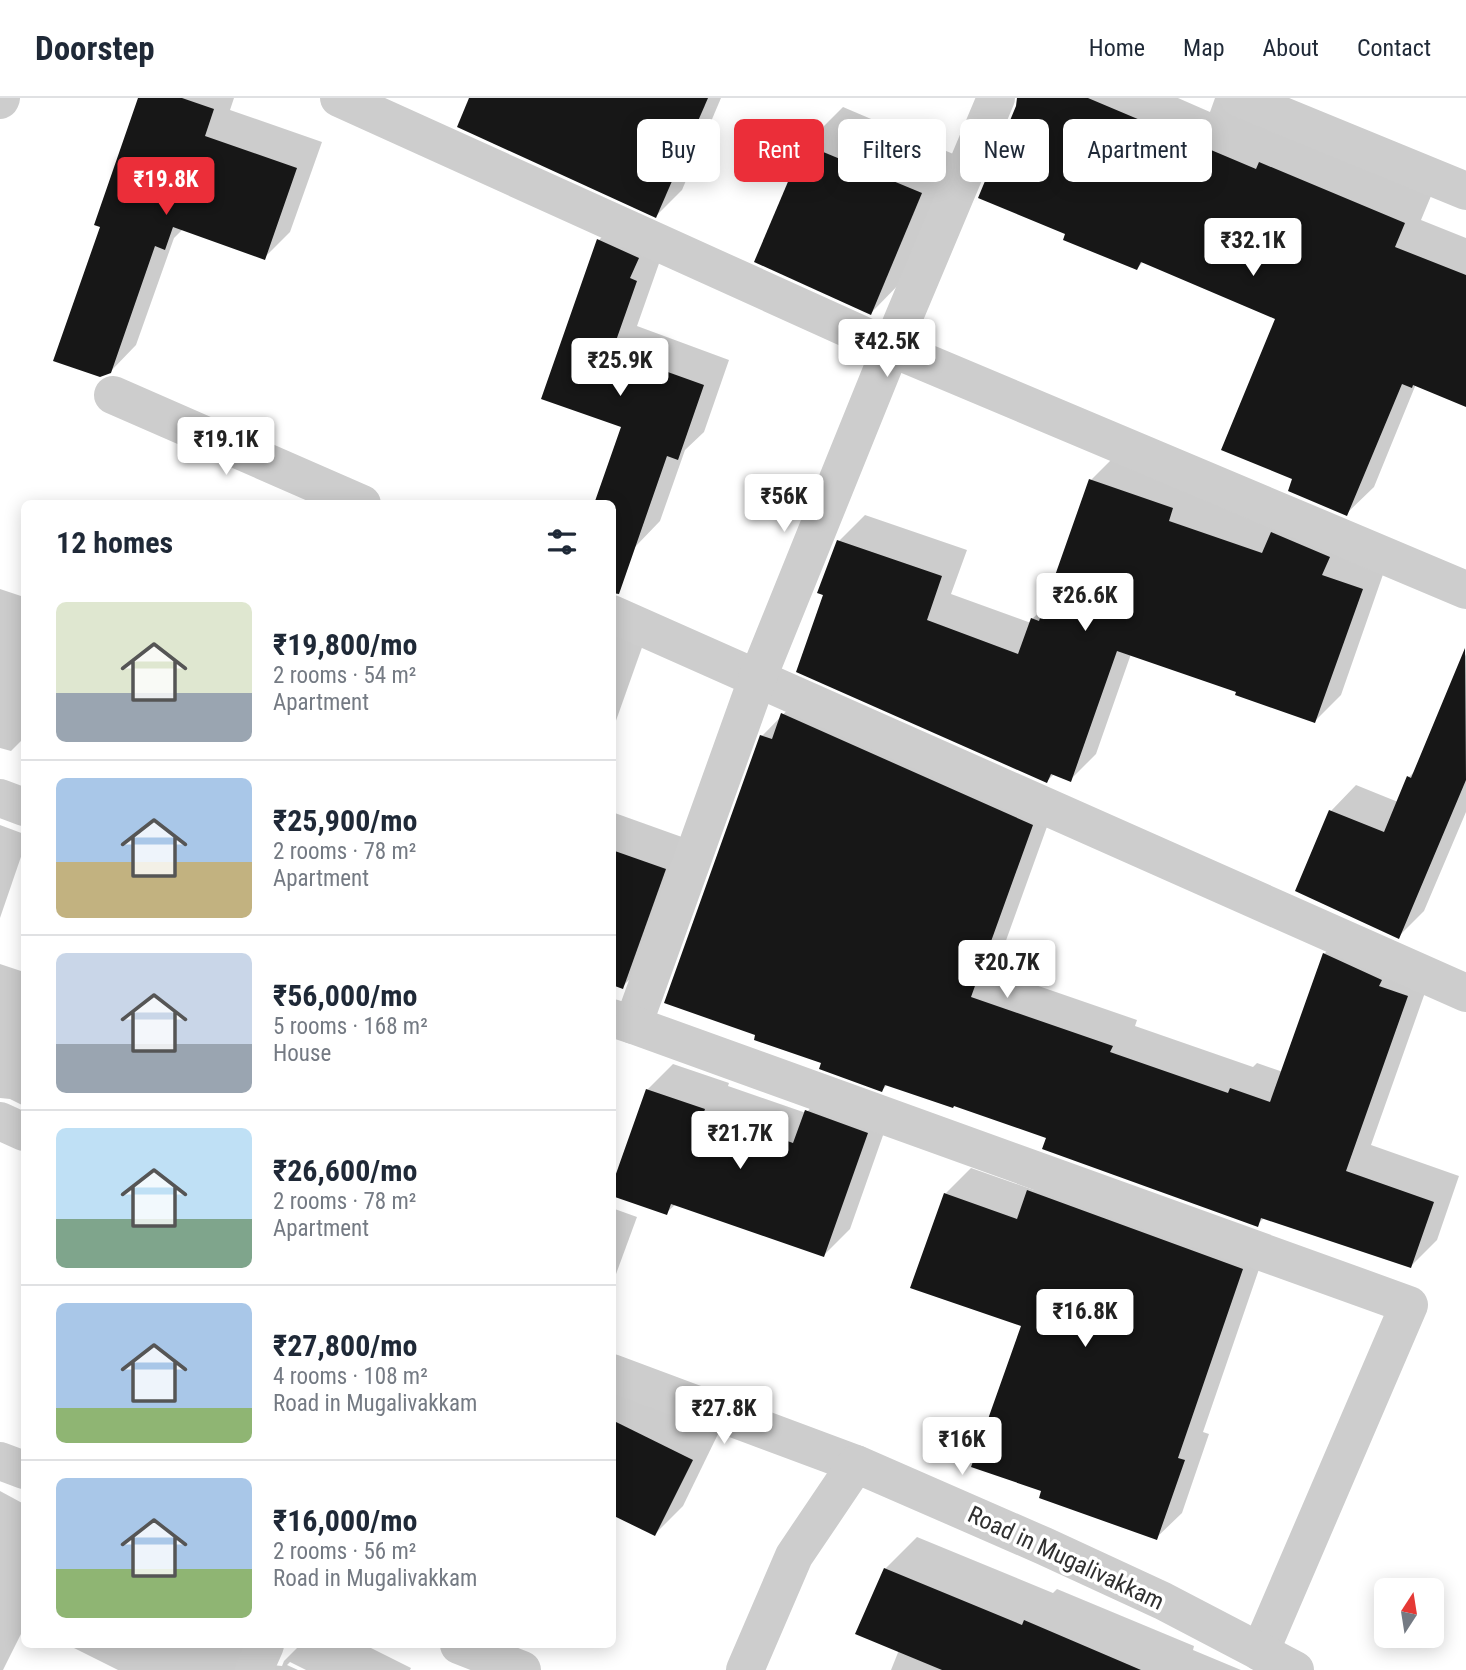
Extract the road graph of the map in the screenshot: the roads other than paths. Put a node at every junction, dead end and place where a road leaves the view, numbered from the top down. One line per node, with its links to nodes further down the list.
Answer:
1 (339, 98): 5 (street)
2 (996, 98): 5 (street)
3 (1239, 98): 4 (street)
4 (1466, 191)
5 (891, 348): 8 (street); 10 (street)
6 (113, 395): 7 (street)
7 (353, 500)
8 (1466, 590)
9 (616, 616): 10 (street)
10 (758, 677): 13 (street); 14 (street)
11 (0, 798): 12 (street)
12 (21, 806)
13 (1466, 993)
14 (623, 1021): 23 (street)
15 (0, 1121): 16 (street)
16 (21, 1131)
17 (616, 1375): 19 (street, Road in Mugalivakkam)
18 (0, 1461): 20 (street)
19 (856, 1465): 23 (street, Road in Mugalivakkam); 26 (street)
20 (21, 1469)
21 (264, 1648): 24 (street)
22 (467, 1648): 25 (street)
23 (1260, 1652): 27 (street, Road in Mugalivakkam)
24 (254, 1670)
25 (522, 1670)
26 (746, 1670)
27 (1295, 1670)

